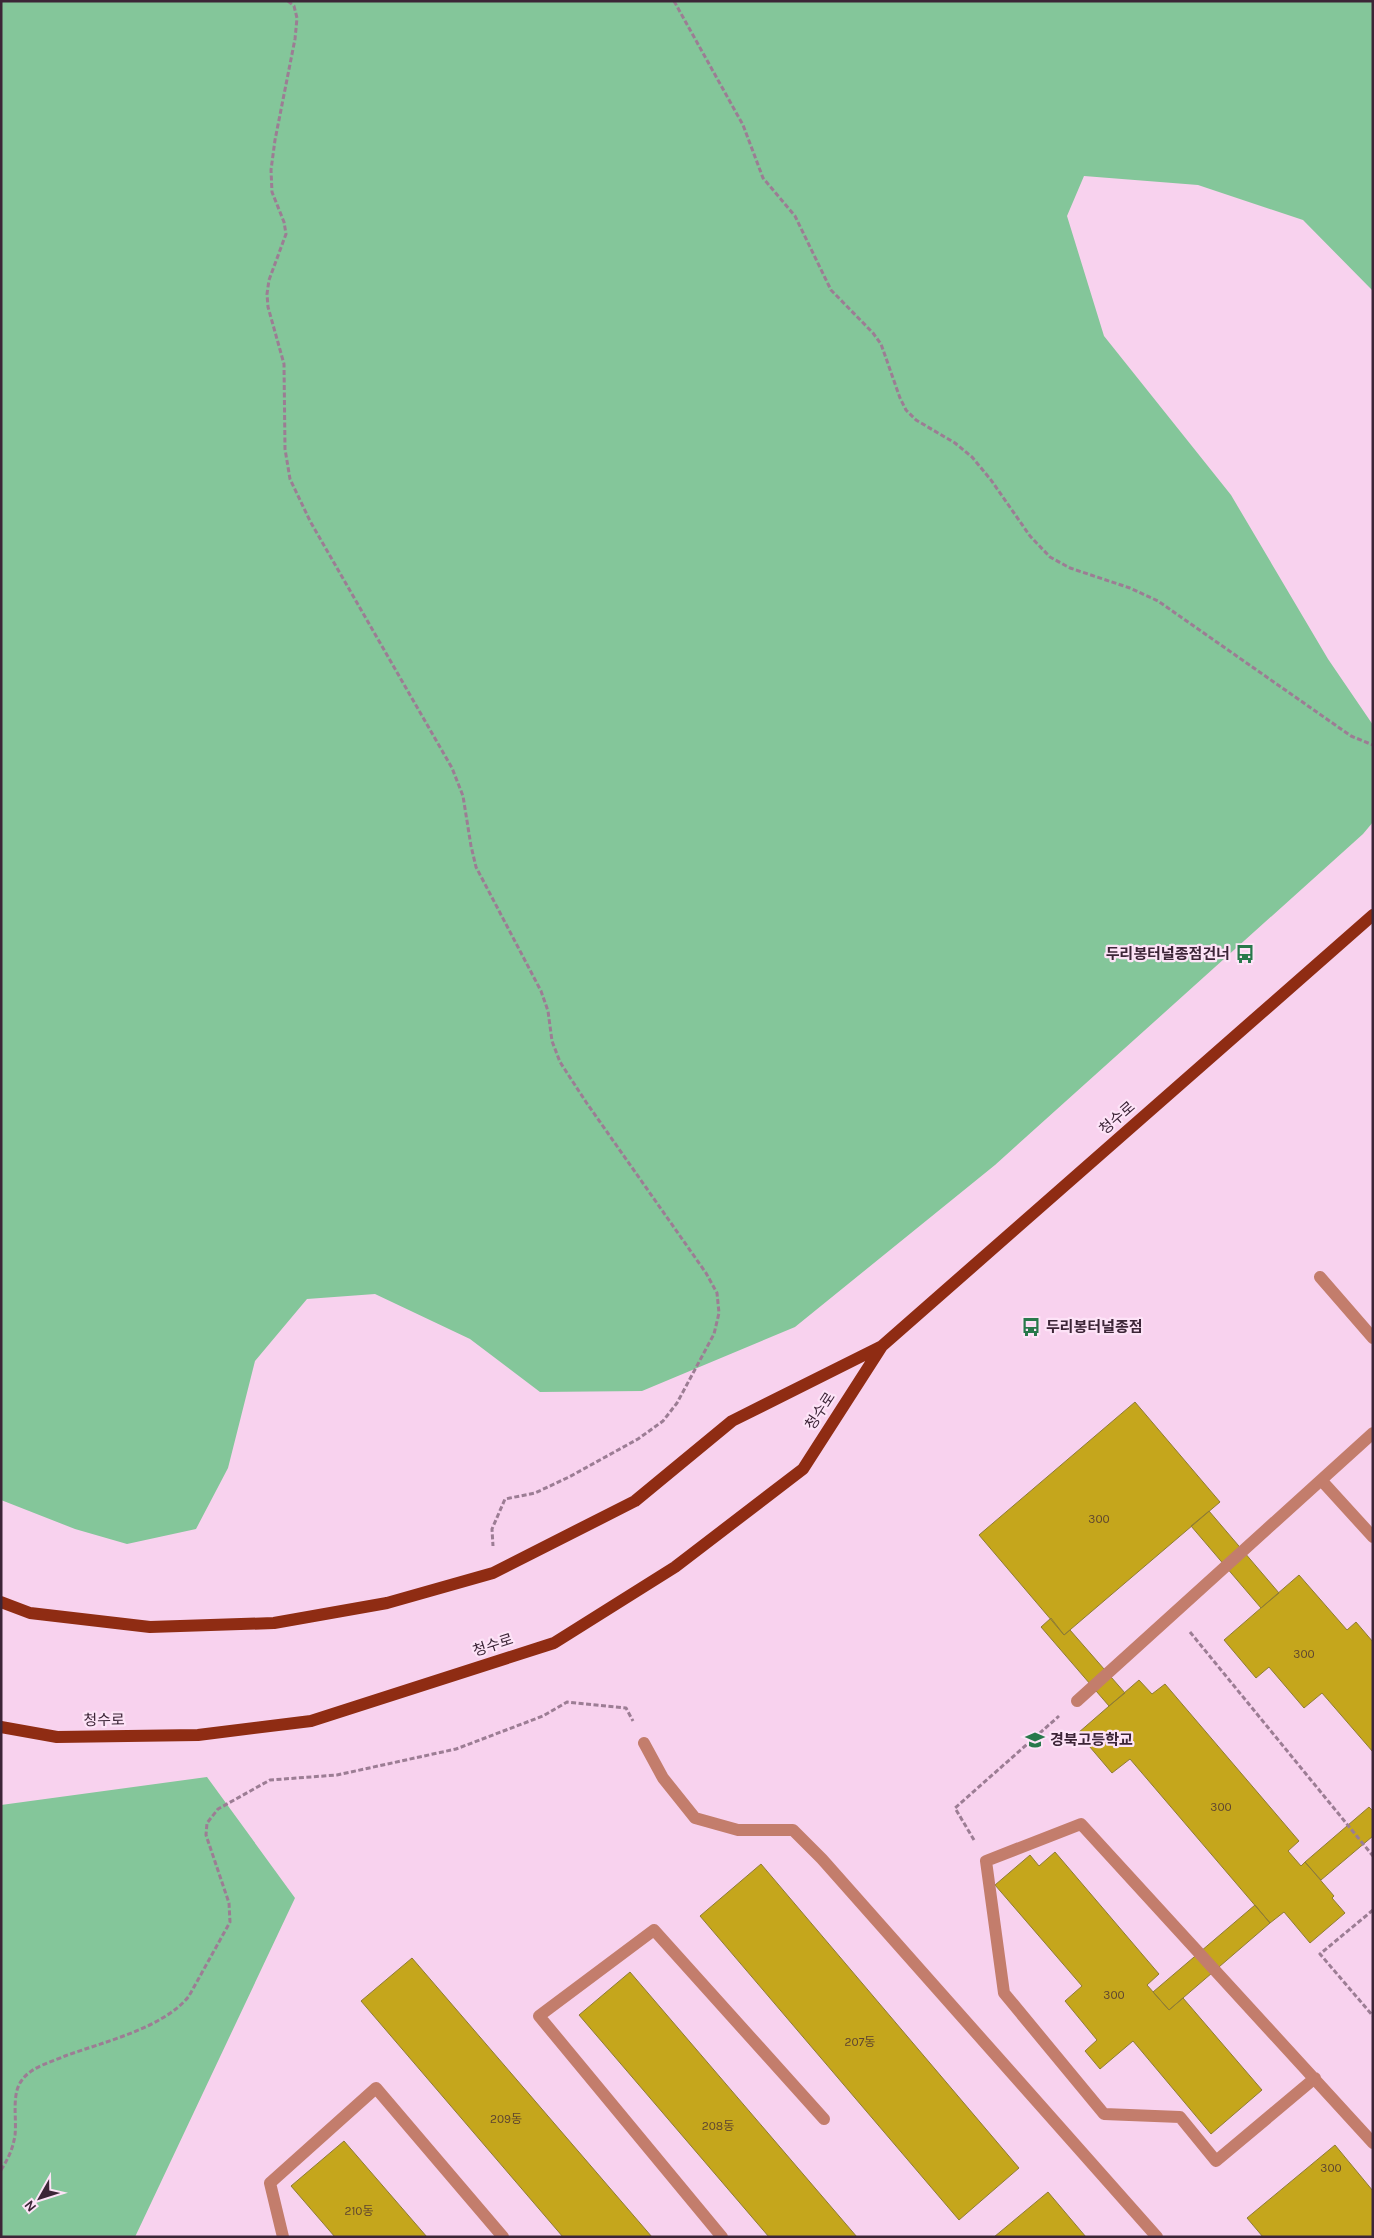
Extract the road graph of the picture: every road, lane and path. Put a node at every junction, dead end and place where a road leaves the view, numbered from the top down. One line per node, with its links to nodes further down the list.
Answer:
1 (288, 1): 11 (path)
2 (674, 1): 3 (path)
3 (1373, 744)
4 (1373, 914): 7 (main road, 청수로)
5 (1320, 1277): 6 (lane)
6 (1373, 1338)
7 (882, 1346): 11 (main road, 청수로); 15 (main road, 청수로)
8 (1373, 1433): 9 (lane)
9 (1322, 1480): 10 (lane); 13 (lane)
10 (1373, 1537)
11 (493, 1573): 12 (main road, 청수로)
12 (1, 1602)
13 (1174, 1613): 14 (lane); 17 (path)
14 (1077, 1701): 18 (path)
15 (1, 1727)
16 (644, 1743): 24 (path); 28 (lane)
17 (1373, 1856)
18 (986, 1862): 21 (lane); 21 (lane)
19 (1373, 1910): 20 (path)
20 (1373, 2016)
21 (1315, 2078): 23 (lane)
22 (824, 2119): 27 (lane)
23 (1373, 2143)
24 (1, 2170)
25 (283, 2237): 26 (lane)
26 (503, 2237)
27 (722, 2237)
28 (1157, 2237)

